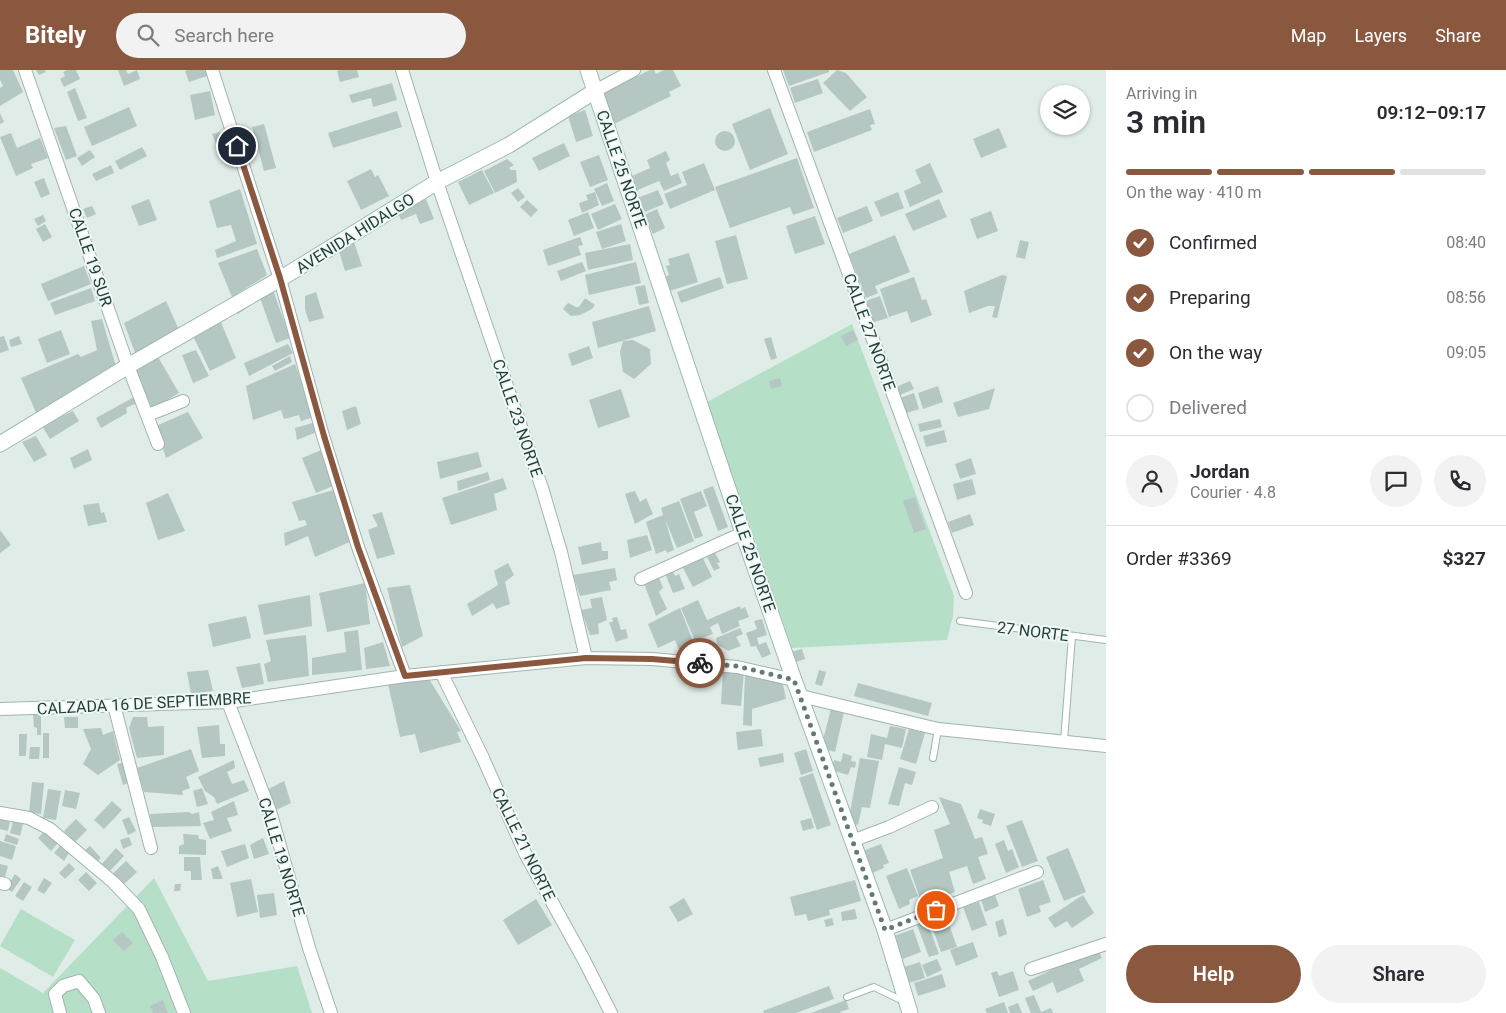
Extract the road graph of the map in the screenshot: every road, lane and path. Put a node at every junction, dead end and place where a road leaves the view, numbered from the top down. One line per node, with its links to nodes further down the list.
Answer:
1 (26, 70): 10 (street, CALLE 19 SUR)
2 (212, 70): 9 (street)
3 (402, 70): 8 (street, CALLE 23 NORTE)
4 (588, 70): 7 (street, CALLE 25 NORTE)
5 (634, 70): 7 (street, AVENIDA HIDALGO)
6 (774, 70): 17 (street, CALLE 27 NORTE)
7 (596, 92): 8 (street, AVENIDA HIDALGO); 15 (street, CALLE 25 NORTE)
8 (437, 182): 9 (street, AVENIDA HIDALGO); 21 (street, CALLE 23 NORTE)
9 (280, 278): 10 (street, AVENIDA HIDALGO); 23 (street)
10 (128, 366): 12 (street, CALLE 19 SUR); 13 (street, AVENIDA HIDALGO)
11 (183, 401): 12 (street)
12 (148, 415): 14 (street, CALLE 19 SUR)
13 (0, 444)
14 (158, 444)
15 (744, 533): 16 (street); 24 (street, CALLE 25 NORTE)
16 (642, 578)
17 (966, 593)
18 (960, 621): 19 (lane, 27 NORTE)
19 (1072, 636): 20 (lane, 27 NORTE); 30 (lane)
20 (1106, 640)
21 (586, 658): 22 (street, CALZADA 16 DE SEPTIEMBRE); 24 (street, CALZADA 16 DE SEPTIEMBRE)
22 (441, 672): 23 (street, CALZADA 16 DE SEPTIEMBRE); 47 (street, CALLE 21 NORTE)
23 (405, 676): 26 (street, CALZADA 16 DE SEPTIEMBRE)
24 (794, 680): 25 (street, CALLE 25 NORTE)
25 (801, 696): 29 (street); 35 (street, CALLE 25 NORTE)
26 (228, 702): 27 (street, CALZADA 16 DE SEPTIEMBRE); 46 (street, CALLE 19 NORTE)
27 (114, 705): 28 (street, CALZADA 16 DE SEPTIEMBRE); 36 (street)
28 (0, 709)
29 (938, 729): 30 (street); 32 (lane)
30 (1064, 742): 31 (street)
31 (1106, 746)
32 (933, 758)
33 (932, 807): 35 (street)
34 (0, 813): 45 (street)
35 (852, 841): 38 (street, CALLE 25 NORTE)
36 (151, 848)
37 (1037, 872): 38 (street)
38 (885, 930): 42 (street, CALLE 25 NORTE)
39 (1106, 944): 40 (street)
40 (1031, 970)
41 (847, 997): 42 (lane)
42 (908, 1008)
43 (60, 1013): 44 (street)
44 (99, 1013)
45 (184, 1013)
46 (331, 1013)
47 (611, 1013)

